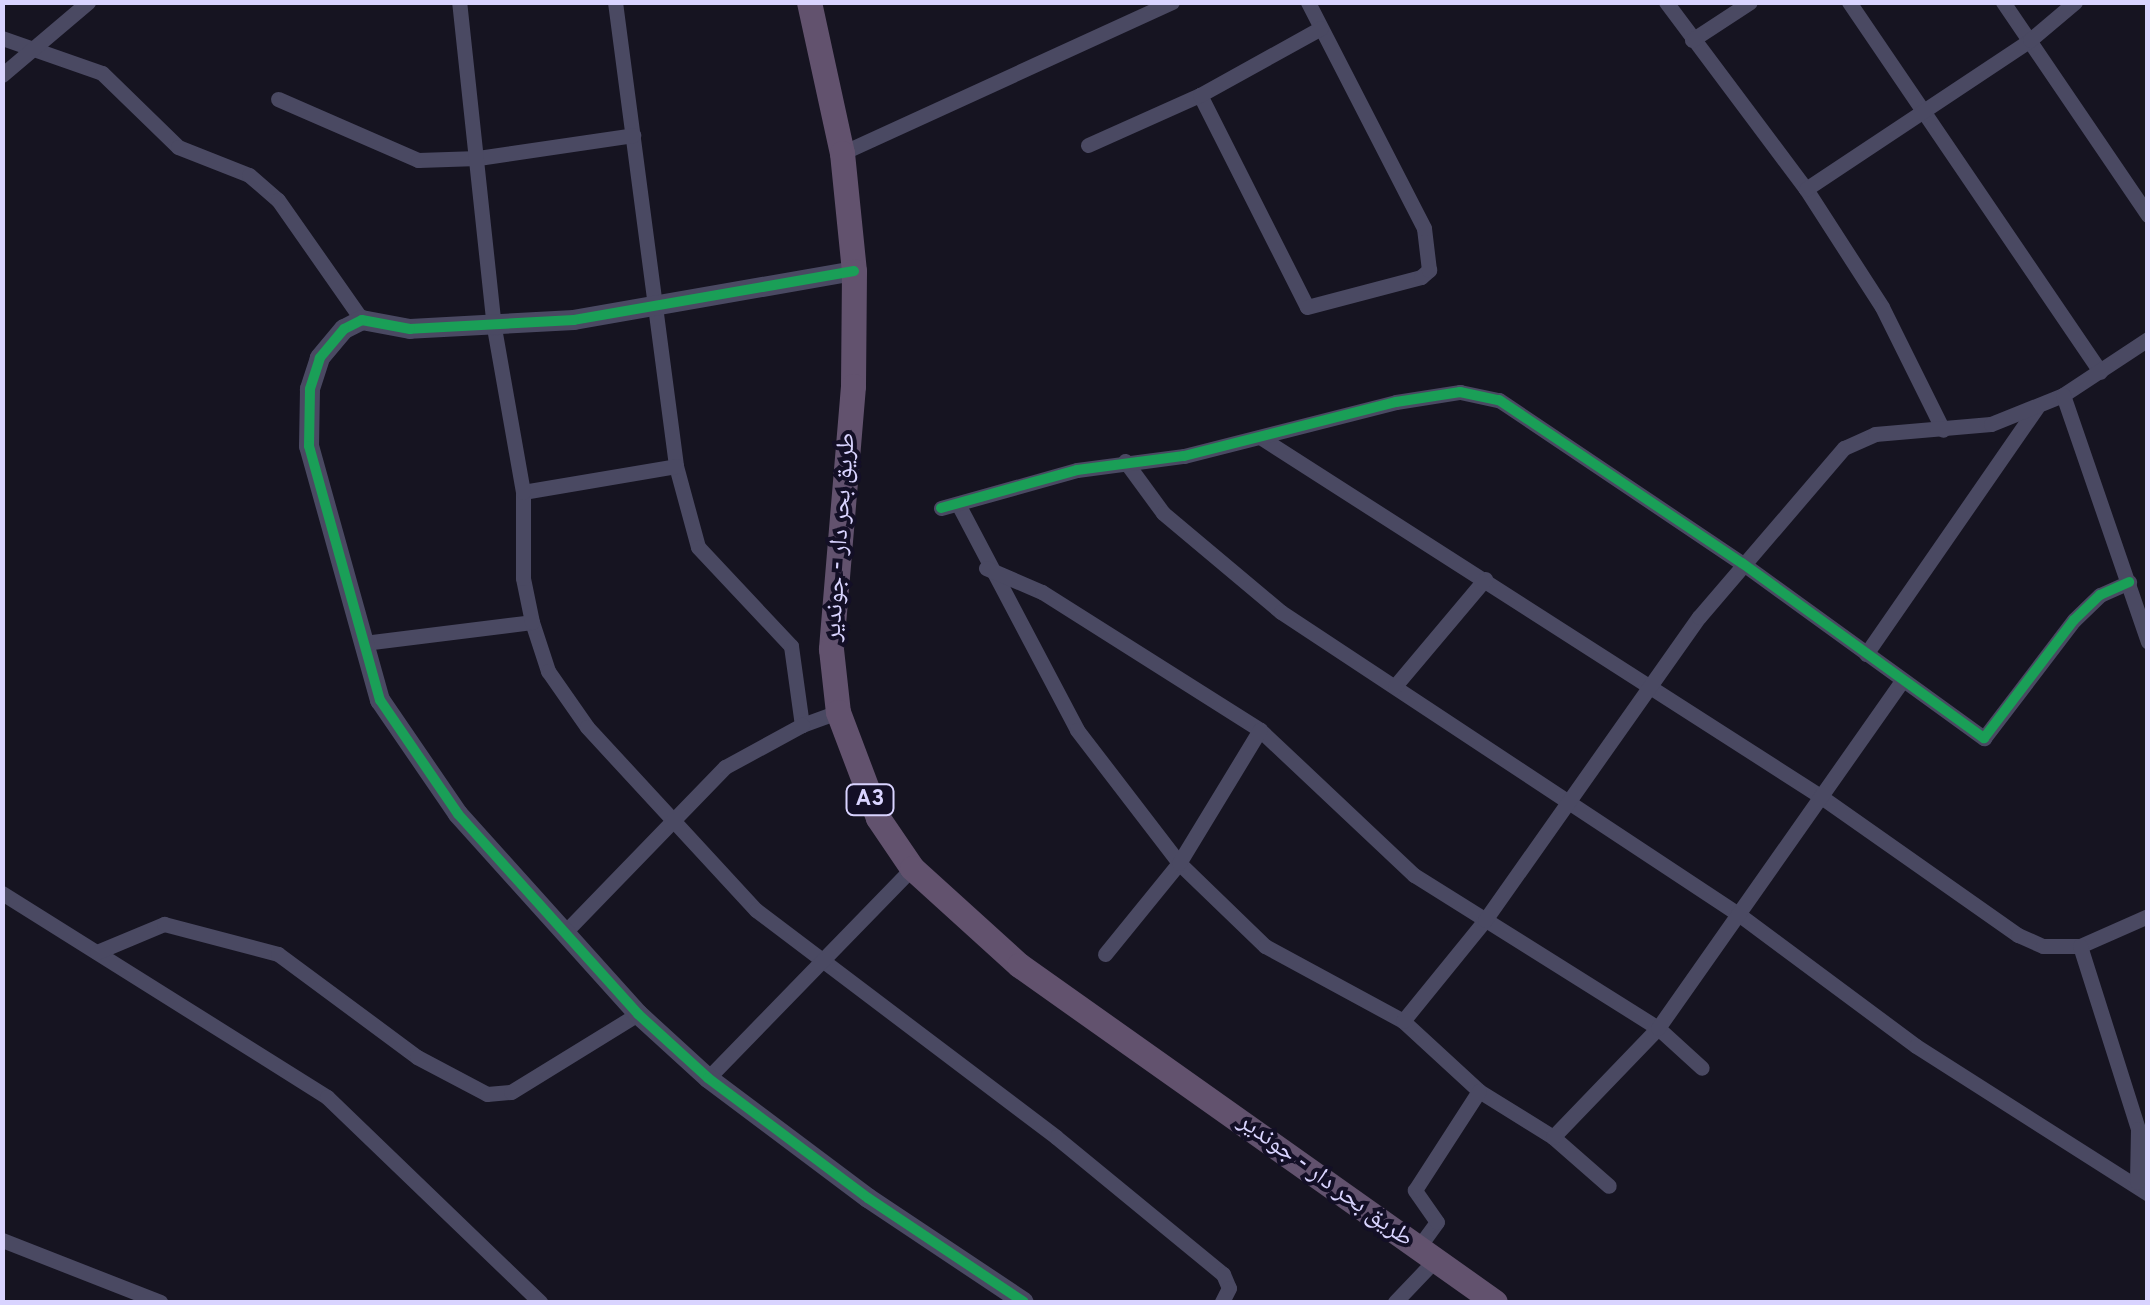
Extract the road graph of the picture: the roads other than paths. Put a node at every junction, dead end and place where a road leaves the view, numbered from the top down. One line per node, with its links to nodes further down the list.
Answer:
1 (88, 2): 17 (street)
2 (467, 2): 12 (street)
3 (614, 2): 22 (street)
4 (810, 2): 24 (highway, طريق بحر دار - جوندير / A3)
5 (1172, 2): 24 (street)
6 (1308, 2): 13 (street)
7 (1666, 2): 15 (street)
8 (1750, 2): 15 (street)
9 (1848, 2): 21 (street)
10 (2002, 2): 16 (street)
11 (2074, 2): 16 (street)
12 (459, 3): 25 (street)
13 (1321, 28): 19 (street); 19 (street)
14 (2, 38): 17 (street)
15 (1692, 40): 26 (street)
16 (2030, 40): 21 (street); 27 (street)
17 (28, 48): 18 (street); 30 (street)
18 (2, 75)
19 (1200, 96): 23 (street)
20 (278, 99): 25 (street)
21 (1921, 107): 26 (street); 33 (street)
22 (633, 134): 25 (street); 29 (street)
23 (1088, 146)
24 (842, 153): 28 (highway, طريق بحر دار - جوندير / A3)
25 (478, 158): 31 (street)
26 (1806, 189): 36 (street)
27 (2148, 215)
28 (854, 272): 29 (street); 54 (highway, طريق بحر دار - جوندير / A3)
29 (658, 310): 31 (street); 39 (street)
30 (362, 320): 31 (street); 49 (street)
31 (494, 328): 40 (street)
32 (2148, 339): 33 (street)
33 (2100, 372): 34 (street)
34 (2062, 395): 35 (street); 46 (street)
35 (2037, 407): 36 (street); 50 (street)
36 (1943, 430): 43 (street)
37 (1260, 436): 38 (street); 43 (street); 45 (street)
38 (1125, 462): 41 (street); 52 (street)
39 (676, 466): 40 (street); 55 (street)
40 (523, 492): 47 (street)
41 (958, 504): 42 (street); 44 (street)
42 (941, 508)
43 (1742, 562): 50 (street); 53 (street)
44 (986, 568): 56 (street); 60 (street)
45 (1485, 579): 52 (street); 53 (street)
46 (2129, 582): 48 (street); 51 (street)
47 (532, 622): 49 (street); 59 (street)
48 (2148, 642)
49 (364, 644): 66 (street)
50 (1866, 654): 51 (street)
51 (1902, 680): 57 (street)
52 (1395, 686): 58 (street)
53 (1651, 688): 57 (street); 58 (street)
54 (838, 712): 55 (street); 61 (highway, طريق بحر دار - جوندير / A3)
55 (802, 725): 59 (street)
56 (1260, 730): 60 (street); 65 (street)
57 (1820, 796): 63 (street); 67 (street)
58 (1568, 802): 63 (street); 65 (street)
59 (674, 818): 66 (street); 70 (street)
60 (1179, 862): 69 (street); 72 (street)
61 (912, 868): 70 (street); 81 (highway, طريق بحر دار - جوندير / A3)
62 (2, 893): 68 (street)
63 (1742, 916): 73 (street); 79 (street)
64 (2148, 916): 67 (street)
65 (1485, 920): 72 (street); 73 (street)
66 (567, 930): 71 (street)
67 (2080, 946): 79 (street)
68 (97, 952): 71 (street); 83 (street)
69 (1106, 954)
70 (822, 966): 75 (street); 85 (street)
71 (638, 1014): 75 (street)
72 (1402, 1020): 76 (street)
73 (1658, 1028): 74 (street); 77 (street)
74 (1702, 1068)
75 (708, 1078): 84 (street)
76 (1479, 1091): 77 (street); 81 (street)
77 (1553, 1137): 78 (street)
78 (1609, 1186)
79 (2142, 1188)
80 (2, 1240): 82 (street)
81 (1427, 1254): 86 (street); 87 (highway, طريق بحر دار - جوندير / A3)
82 (160, 1302)
83 (540, 1302)
84 (1024, 1302)
85 (1222, 1302)
86 (1395, 1302)
87 (1495, 1302)

